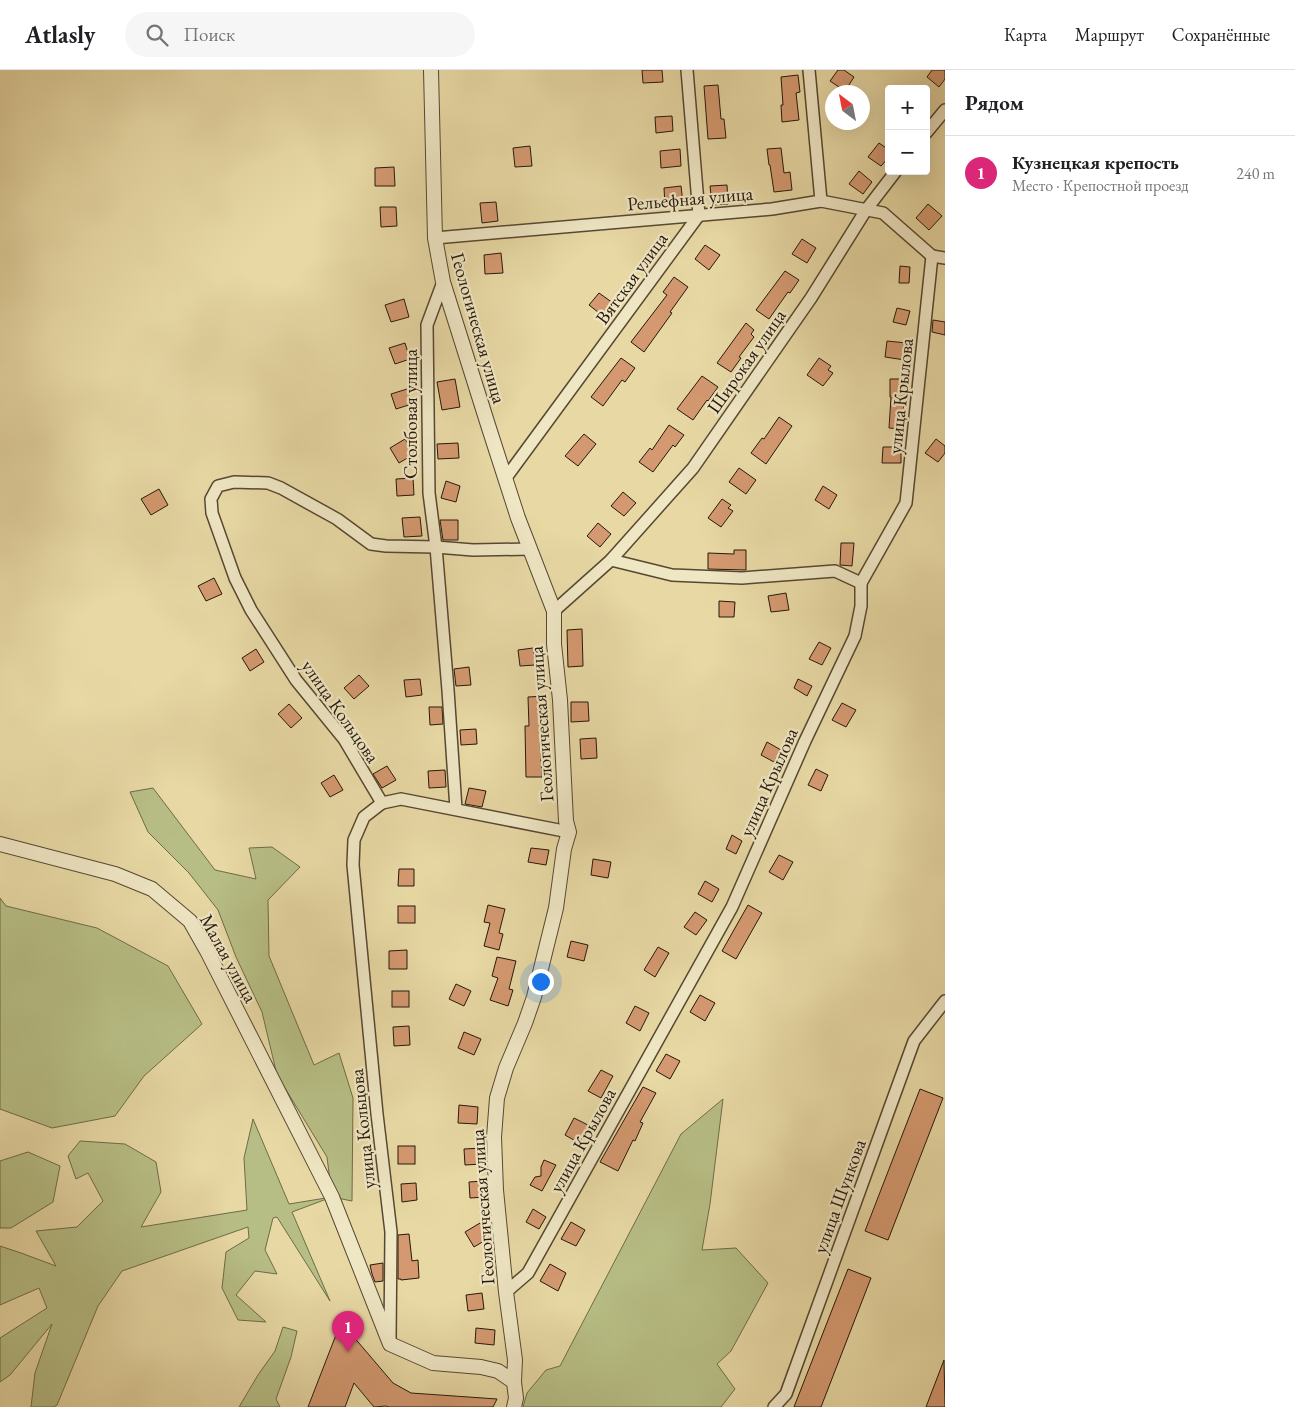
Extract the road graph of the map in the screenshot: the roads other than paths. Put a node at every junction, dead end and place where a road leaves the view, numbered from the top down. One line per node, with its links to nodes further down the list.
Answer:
1 (432, 70): 10 (street, Геологическая улица)
2 (687, 70): 9 (street)
3 (811, 72): 7 (street)
4 (945, 110): 5 (street)
5 (928, 130)
6 (893, 175): 8 (street, Широкая улица)
7 (821, 201): 8 (street, Рельефная улица); 9 (street, Рельефная улица)
8 (866, 210): 11 (street, Рельефная улица); 17 (street, Широкая улица)
9 (699, 215): 10 (street, Рельефная улица); 14 (street, Вятская улица)
10 (435, 238): 13 (street, Геологическая улица)
11 (932, 256): 12 (street); 18 (street, улица Крылова)
12 (945, 258)
13 (443, 282): 14 (street, Геологическая улица); 15 (street, Столбовая улица)
14 (506, 479): 16 (street, Геологическая улица)
15 (436, 547): 16 (street); 20 (street, улица Кольцова); 21 (street, Столбовая улица)
16 (530, 549): 19 (street, Геологическая улица)
17 (611, 560): 18 (street); 19 (street, Широкая улица)
18 (861, 583): 25 (street, улица Крылова)
19 (554, 610): 22 (street, Геологическая улица)
20 (382, 804): 21 (street); 26 (street, улица Кольцова)
21 (456, 809): 22 (street)
22 (569, 832): 25 (street, Геологическая улица)
23 (0, 844): 26 (street, Малая улица)
24 (945, 1001): 29 (street, улица Шункова)
25 (506, 1292): 27 (street, Геологическая улица)
26 (390, 1344): 27 (street)
27 (514, 1382): 28 (street, Геологическая улица)
28 (514, 1407)
29 (774, 1407)

